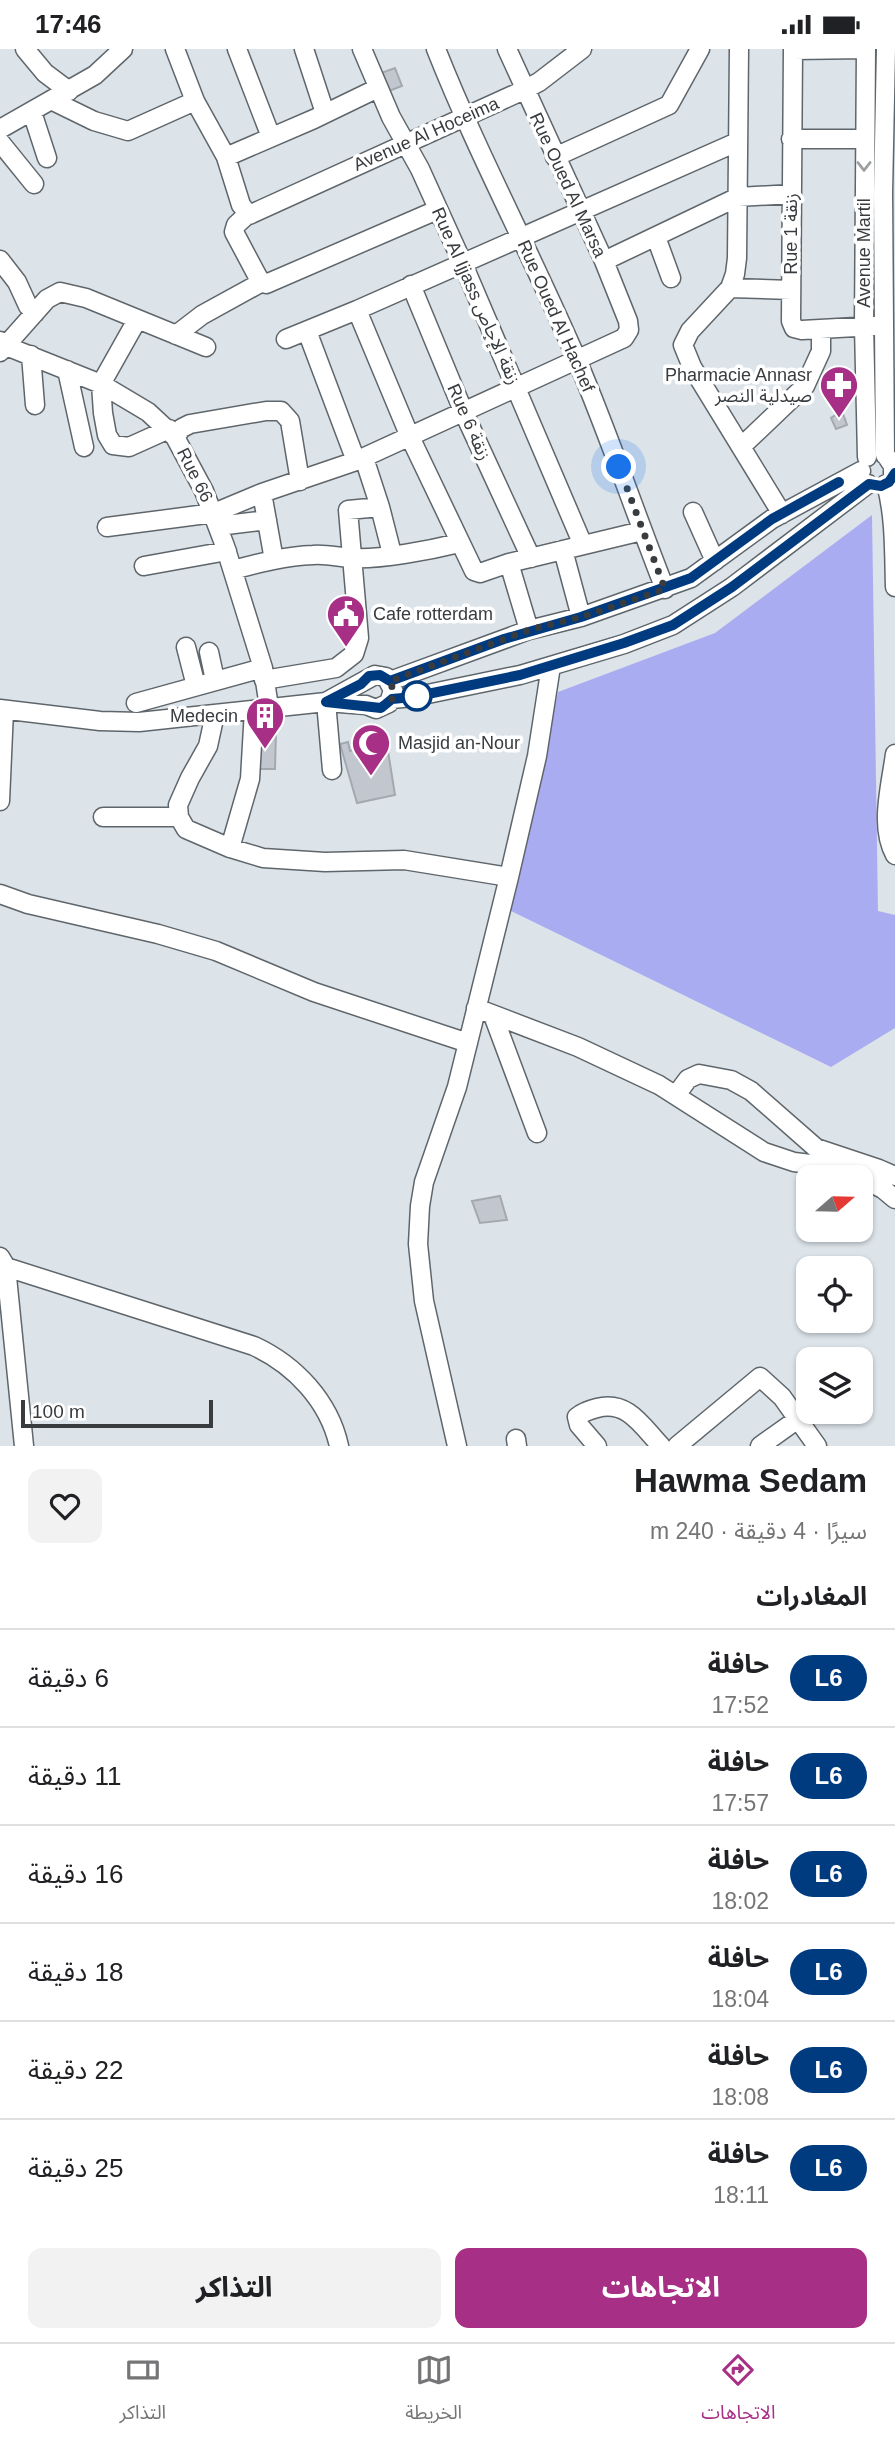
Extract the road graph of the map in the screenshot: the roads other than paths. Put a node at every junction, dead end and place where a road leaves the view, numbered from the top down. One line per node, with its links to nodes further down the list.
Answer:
1 (25, 49): 17 (street)
2 (123, 49): 17 (street)
3 (175, 49): 19 (street)
4 (237, 49): 26 (street)
5 (304, 49): 21 (street)
6 (362, 49): 15 (street, Rue Al Ijjass زنقة الإجاص)
7 (436, 49): 22 (street, Rue Oued Al Hachef)
8 (507, 49): 16 (street, Rue Oued Al Marsa)
9 (582, 49): 16 (street, Avenue Al Hoceima)
10 (700, 49): 32 (street)
11 (739, 49): 29 (street)
12 (866, 49): 14 (street); 25 (street, Avenue Martil)
13 (886, 49): 24 (street, Avenue Martil)
14 (793, 50): 27 (street, Rue 1 زنقة)
15 (378, 88): 21 (street); 30 (street, Rue Al Ijjass زنقة الإجاص)
16 (524, 90): 22 (street, Avenue Al Hoceima); 32 (street, Rue Oued Al Marsa)
17 (69, 91): 18 (street)
18 (51, 100): 19 (street); 20 (street)
19 (195, 101): 31 (street)
20 (32, 112): 23 (street); 33 (street)
21 (326, 113): 26 (street)
22 (463, 118): 30 (street, Avenue Al Hoceima); 42 (street, Rue Oued Al Hachef)
23 (0, 129)
24 (890, 129): 25 (street); 35 (street, Avenue Martil)
25 (864, 133): 27 (street); 37 (street, Avenue Martil, one-way to 37)
26 (271, 137): 31 (street)
27 (791, 139): 36 (street, Rue 1 زنقة)
28 (0, 142): 34 (street)
29 (737, 142): 38 (street); 41 (street)
30 (404, 144): 39 (street, Rue Al Ijjass زنقة الإجاص); 40 (street, Avenue Al Hoceima)
31 (226, 157): 40 (street)
32 (555, 157): 41 (street, Rue Oued Al Marsa)
33 (47, 158)
34 (34, 184)
35 (889, 193): 37 (street); 56 (street, Avenue Martil)
36 (792, 194): 38 (street); 51 (street, Rue 1 زنقة)
37 (864, 194): 55 (street, Avenue Martil)
38 (738, 197): 43 (street); 50 (street)
39 (437, 210): 46 (street, Rue Al Ijjass زنقة الإجاص); 48 (street)
40 (256, 211): 48 (street)
41 (580, 212): 42 (street); 45 (street, Rue Oued Al Marsa)
42 (522, 237): 46 (street); 64 (street, Rue Oued Al Hachef)
43 (656, 237): 45 (street); 47 (street)
44 (0, 260): 53 (street)
45 (604, 261): 64 (street, Rue Oued Al Marsa)
46 (463, 264): 49 (street); 67 (street, Rue Al Ijjass زنقة الإجاص)
47 (671, 278)
48 (268, 282): 59 (street)
49 (411, 285): 52 (street); 69 (street, Rue 6 زنقة)
50 (730, 288): 51 (street); 72 (street)
51 (791, 290): 57 (street, Rue 1 زنقة)
52 (357, 310): 58 (street); 71 (street)
53 (35, 313): 54 (street); 61 (street)
54 (137, 320): 59 (street); 66 (street)
55 (864, 326): 56 (street, Rue 1 زنقة); 57 (street, Rue 1 زنقة); 75 (street, Avenue Martil)
56 (883, 326): 75 (street, Avenue Martil)
57 (821, 330): 72 (street)
58 (307, 331): 60 (street); 74 (street)
59 (176, 335): 62 (street)
60 (286, 339)
61 (2, 346): 63 (street, Rue 66)
62 (206, 347)
63 (31, 355): 65 (street, Rue 66); 68 (street)
64 (577, 360): 67 (street); 84 (street, Rue Oued Al Hachef)
65 (67, 370): 66 (street, Rue 66); 73 (street)
66 (101, 384): 70 (street, Rue 66); 70 (street)
67 (517, 388): 69 (street); 86 (street, Rue Al Ijjass زنقة الإجاص)
68 (36, 405)
69 (464, 413): 71 (street); 91 (street, Rue 6 زنقة)
70 (172, 433): 76 (street); 81 (street, Rue 66)
71 (410, 437): 74 (street); 85 (street)
72 (742, 446): 80 (street)
73 (84, 447)
74 (360, 460): 76 (street); 78 (street)
75 (882, 468): 80 (street); 97 (street); 103 (street)
76 (300, 481): 77 (street)
77 (262, 493): 81 (street); 82 (street)
78 (380, 507): 89 (street); 90 (street)
79 (693, 512): 93 (street)
80 (782, 514): 93 (street)
81 (216, 520): 82 (street); 83 (street); 88 (street, Rue 66)
82 (267, 520): 92 (street)
83 (107, 527)
84 (642, 531): 86 (street); 98 (street, Rue Oued Al Hachef)
85 (459, 543): 89 (street); 94 (street)
86 (583, 545): 87 (street)
87 (563, 549): 91 (street); 99 (street)
88 (227, 551): 95 (street); 96 (street, Rue 66)
89 (392, 554): 90 (street)
90 (351, 558): 92 (street); 104 (street)
91 (531, 558): 94 (street)
92 (274, 560): 96 (street)
93 (715, 561): 98 (street)
94 (509, 563): 100 (street)
95 (144, 566)
96 (233, 570): 104 (street, Rue 66)
97 (895, 587)
98 (665, 589): 99 (street)
99 (581, 617): 100 (street)
100 (529, 630): 108 (street)
101 (186, 647): 107 (street)
102 (209, 652): 105 (street)
103 (551, 666): 108 (street); 122 (street)
104 (264, 674): 105 (street); 112 (street, Rue 66)
105 (215, 681): 107 (street)
106 (361, 684): 108 (street); 109 (street); 111 (street)
107 (196, 686): 110 (street)
108 (391, 690): 111 (street)
109 (326, 702): 111 (street); 112 (street); 116 (street)
110 (136, 703)
111 (366, 705)
112 (262, 708): 114 (street); 120 (street, Rue 66)
113 (2, 710): 114 (street); 117 (street)
114 (215, 714): 119 (street)
115 (895, 754): 121 (street)
116 (331, 770)
117 (0, 801)
118 (103, 817): 119 (street)
119 (178, 817): 120 (street)
120 (230, 848): 122 (street)
121 (894, 853)
122 (509, 877): 124 (street)
123 (0, 894): 126 (street)
124 (476, 1008): 125 (street); 126 (street)
125 (493, 1014): 127 (street); 128 (street)
126 (468, 1043): 140 (street)
127 (676, 1095): 129 (street); 130 (street)
128 (537, 1133)
129 (819, 1165)
130 (895, 1176)
131 (873, 1184): 132 (street)
132 (895, 1199)
133 (3, 1262): 138 (street); 139 (street)
134 (796, 1416): 142 (street)
135 (796, 1420): 143 (street)
136 (802, 1424): 144 (street)
137 (595, 1445): 141 (street)
138 (24, 1446)
139 (339, 1446)
140 (457, 1446)
141 (661, 1446)
142 (677, 1446)
143 (760, 1446)
144 (817, 1446)

